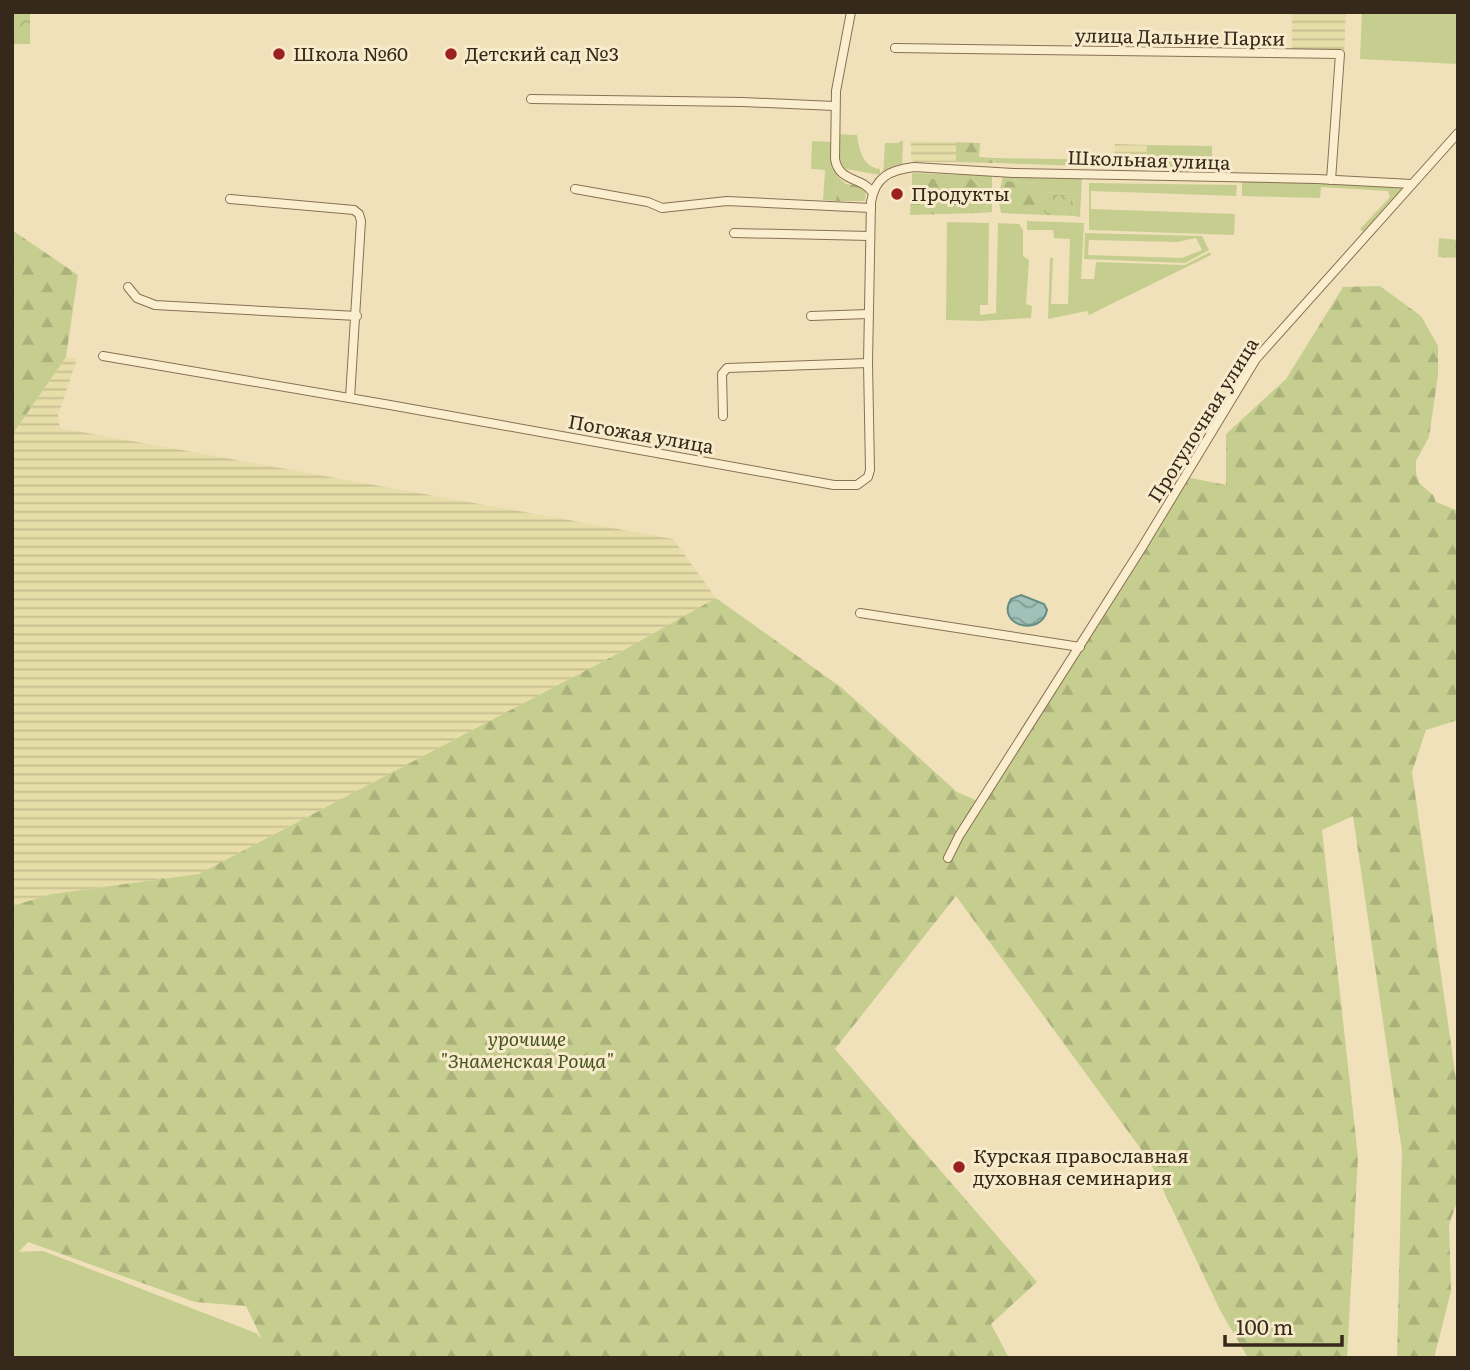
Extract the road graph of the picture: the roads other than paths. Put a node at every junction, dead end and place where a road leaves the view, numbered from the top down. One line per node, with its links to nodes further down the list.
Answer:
1 (852, 12): 4 (street)
2 (895, 48): 7 (street, улица Дальние Парки)
3 (531, 99): 4 (street)
4 (834, 106): 10 (street)
5 (1458, 133): 8 (street, Прогулочная улица)
6 (886, 174): 7 (street, Школьная улица); 10 (street, Погожая улица)
7 (1331, 180): 8 (street, Школьная улица)
8 (1412, 184): 24 (street, Прогулочная улица)
9 (575, 189): 12 (street)
10 (873, 193): 12 (street, Погожая улица)
11 (230, 199): 17 (street)
12 (871, 208): 14 (street, Погожая улица)
13 (734, 233): 14 (street)
14 (870, 236): 16 (street, Погожая улица)
15 (128, 287): 17 (street)
16 (868, 314): 18 (street); 20 (street, Погожая улица)
17 (357, 316): 21 (street)
18 (811, 316)
19 (103, 356): 21 (street, Погожая улица)
20 (868, 362): 21 (street, Погожая улица); 22 (street)
21 (351, 398)
22 (723, 416)
23 (860, 613): 24 (street)
24 (1080, 647): 25 (street, Прогулочная улица)
25 (948, 858)

